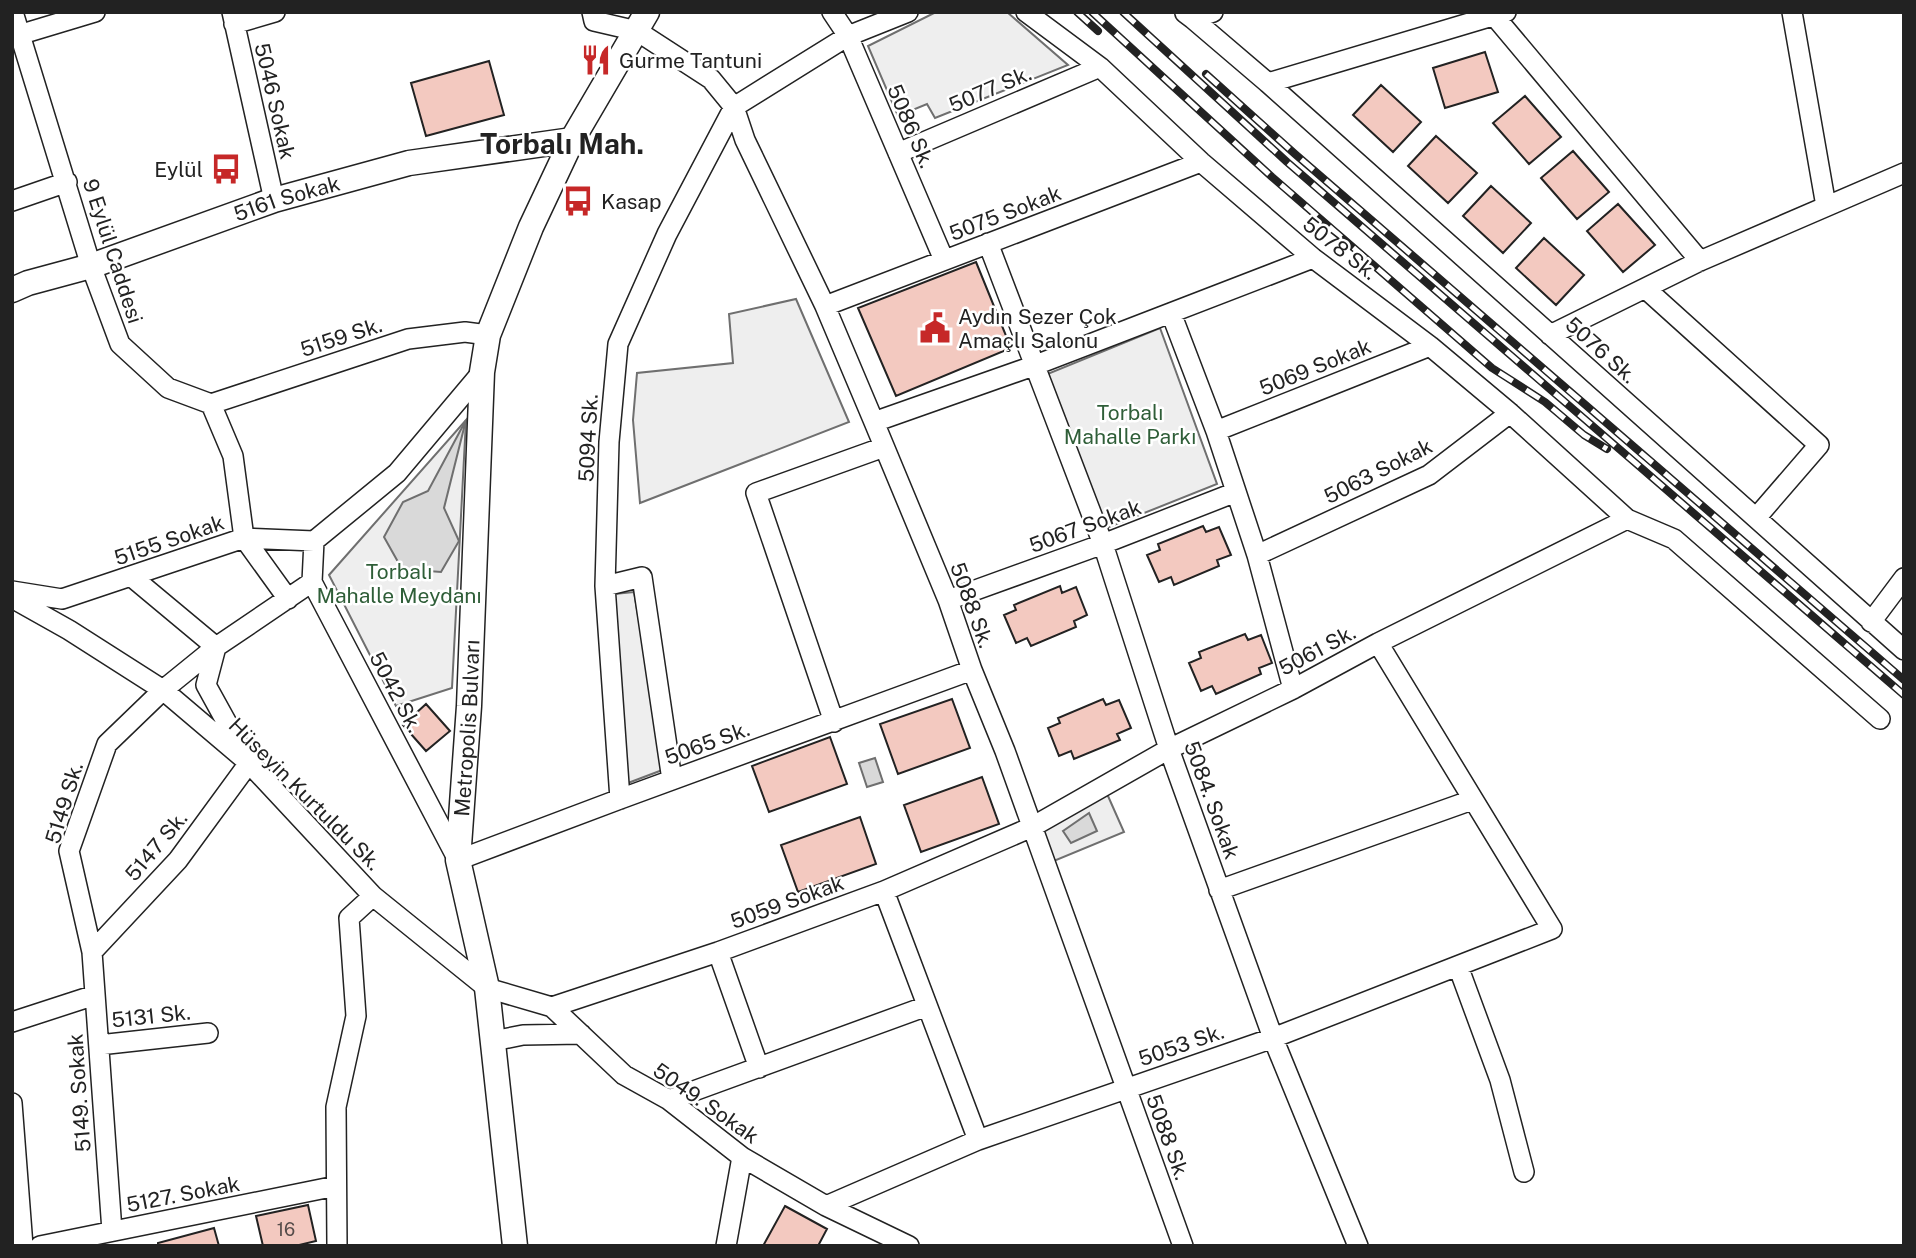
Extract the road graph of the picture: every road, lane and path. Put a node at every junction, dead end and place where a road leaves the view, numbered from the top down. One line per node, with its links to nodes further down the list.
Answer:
1 (13, 12): 14 (street, 9 Eylül Caddesi)
2 (95, 12): 14 (street)
3 (275, 12): 12 (street)
4 (592, 12): 13 (street, 5088 Sk.)
5 (832, 12): 15 (street, 5086 Sk.)
6 (908, 12): 15 (street)
7 (1026, 12): 16 (street, 5078 Sk.)
8 (1213, 12): 11 (street)
9 (1792, 12): 26 (street)
10 (1497, 13): 17 (street); 30 (street)
11 (1189, 16): 17 (street, 5076 Sk.)
12 (233, 18): 24 (street, 5046 Sokak)
13 (642, 22): 18 (street, 5088 Sk.); 19 (main road, Metropolis Bulvarı)
14 (16, 36): 23 (street, 9 Eylül Caddesi)
15 (849, 36): 18 (street); 20 (street, 5086 Sk.)
16 (1100, 67): 20 (street, 5077 Sk.); 21 (street, 5078 Sk.)
17 (1268, 83): 37 (street, 5076 Sk.)
18 (734, 107): 34 (street, 5088 Sk.); 56 (street, 5094 Sk.)
19 (572, 140): 24 (main road, 5161 Sokak); 36 (main road, Metropolis Bulvarı)
20 (898, 153): 29 (street, 5086 Sk.)
21 (1201, 162): 27 (street, 5075 Sokak); 28 (street, 5078 Sk.)
22 (1904, 173): 26 (street)
23 (67, 182): 25 (street); 31 (street, 9 Eylül Caddesi)
24 (274, 200): 31 (main road, 5161 Sokak)
25 (12, 201)
26 (1826, 206): 30 (street)
27 (988, 243): 29 (street, 5075 Sokak); 39 (street, 5084. Sokak)
28 (1313, 258): 35 (street); 38 (street, 5078 Sk.)
29 (944, 260): 34 (street, 5075 Sokak)
30 (1700, 261): 32 (street)
31 (91, 266): 33 (main road, 5161 Sokak); 41 (street, 9 Eylül Caddesi)
32 (1646, 289): 37 (street); 47 (street)
33 (12, 290)
34 (825, 306): 43 (street, 5088 Sk.)
35 (1171, 313): 39 (street); 44 (street)
36 (488, 335): 40 (main road, Metropolis Bulvarı); 41 (street, 5159 Sk.)
37 (1550, 335): 47 (street, 5076 Sk.)
38 (1430, 346): 42 (street, 5078 Sk.); 44 (street, 5069 Sokak)
39 (1033, 366): 43 (street); 51 (street, 5084. Sokak)
40 (482, 372): 50 (street); 76 (main road, Metropolis Bulvarı)
41 (211, 404): 49 (street)
42 (1510, 413): 48 (street, 5078 Sk.); 52 (street, 5063 Sokak)
43 (874, 422): 45 (street, 5088 Sk.)
44 (1216, 431): 46 (street)
45 (884, 447): 60 (street, 5088 Sk.); 69 (street)
46 (1236, 492): 51 (street, 5067 Sokak); 52 (street)
47 (1756, 518): 61 (street, 5076 Sk.)
48 (1627, 519): 62 (street, 5061 Sk.); 68 (street, 5078 Sk.)
49 (244, 538): 50 (street, 5155 Sokak); 53 (street, 5155 Sokak); 59 (street)
50 (314, 541): 55 (street)
51 (1103, 544): 60 (street, 5067 Sokak); 70 (street, 5084. Sokak)
52 (1257, 555): 66 (street)
53 (132, 577): 57 (street, 5155 Sokak); 63 (street)
54 (1904, 579): 61 (street)
55 (312, 582): 59 (street, 5149 Sk.); 76 (street, 5042 Sk.)
56 (606, 586): 72 (street); 73 (street, 5094 Sk.)
57 (12, 591)
58 (12, 598): 67 (street, Hüseyin Kurtuldu Sk.)
59 (288, 599): 63 (street, 5149 Sk.)
60 (948, 600): 65 (street, 5088 Sk.)
61 (1871, 622): 64 (street, 5076 Sk.)
62 (1378, 643): 66 (street, 5061 Sk.); 74 (street)
63 (216, 647): 67 (street, 5149 Sk.); 71 (street)
64 (1904, 650)
65 (972, 670): 69 (street, 5065 Sk.); 75 (street, 5088 Sk.)
66 (1293, 689): 70 (street, 5061 Sk.)
67 (163, 690): 71 (street, Hüseyin Kurtuldu Sk.); 80 (street, 5149 Sk.)
68 (1880, 719)
69 (834, 722): 72 (street, 5065 Sk.)
70 (1169, 749): 75 (street, 5061 Sk.); 77 (street, 5084. Sokak)
71 (249, 763): 79 (street, Hüseyin Kurtuldu Sk.); 80 (street, 5147 Sk.)
72 (672, 780): 73 (street, 5065 Sk.)
73 (620, 799): 76 (street, 5065 Sk.)
74 (1472, 800): 77 (street); 82 (street, 5053 Sk.)
75 (1032, 827): 78 (street, 5059 Sokak); 94 (street, 5088 Sk.)
76 (458, 860): 83 (main road, Metropolis Bulvarı)
77 (1219, 890): 90 (street, 5084. Sokak)
78 (884, 891): 81 (street, 5059 Sokak); 85 (street)
79 (373, 895): 83 (street, Hüseyin Kurtuldu Sk.); 100 (street)
80 (92, 952): 84 (street, 5149. Sokak)
81 (718, 952): 86 (street, 5059 Sokak); 93 (street)
82 (1458, 966): 90 (street, 5053 Sk.); 99 (street)
83 (487, 988): 86 (street, 5049. Sokak); 91 (main road, Metropolis Bulvarı)
84 (95, 995): 87 (street); 92 (street, 5149. Sokak)
85 (927, 1006): 93 (street); 97 (street)
86 (552, 1007): 89 (street, 5049. Sokak)
87 (12, 1022)
88 (208, 1033): 92 (street, 5131 Sk.)
89 (581, 1034): 91 (street); 95 (street, 5049. Sokak)
90 (1273, 1038): 94 (street, 5053 Sk.); 110 (street, 5084. Sokak)
91 (493, 1041): 106 (main road, Metropolis Bulvarı)
92 (99, 1045): 102 (street, 5149. Sokak)
93 (759, 1068): 95 (street)
94 (1126, 1088): 97 (street, 5053 Sk.); 109 (street, 5088 Sk.)
95 (669, 1100): 98 (street, 5049. Sokak)
96 (12, 1103): 104 (street)
97 (978, 1140): 101 (street, 5053 Sk.)
98 (742, 1157): 101 (street, 5049. Sokak); 107 (street)
99 (1524, 1171)
100 (336, 1186): 102 (street, 5127. Sokak); 105 (street)
101 (826, 1206): 108 (street, 5049. Sokak)
102 (122, 1235): 103 (street, 5127. Sokak)
103 (46, 1245)
104 (23, 1246)
105 (337, 1246)
106 (515, 1246)
107 (726, 1246)
108 (909, 1246)
109 (1183, 1246)
110 (1358, 1246)

